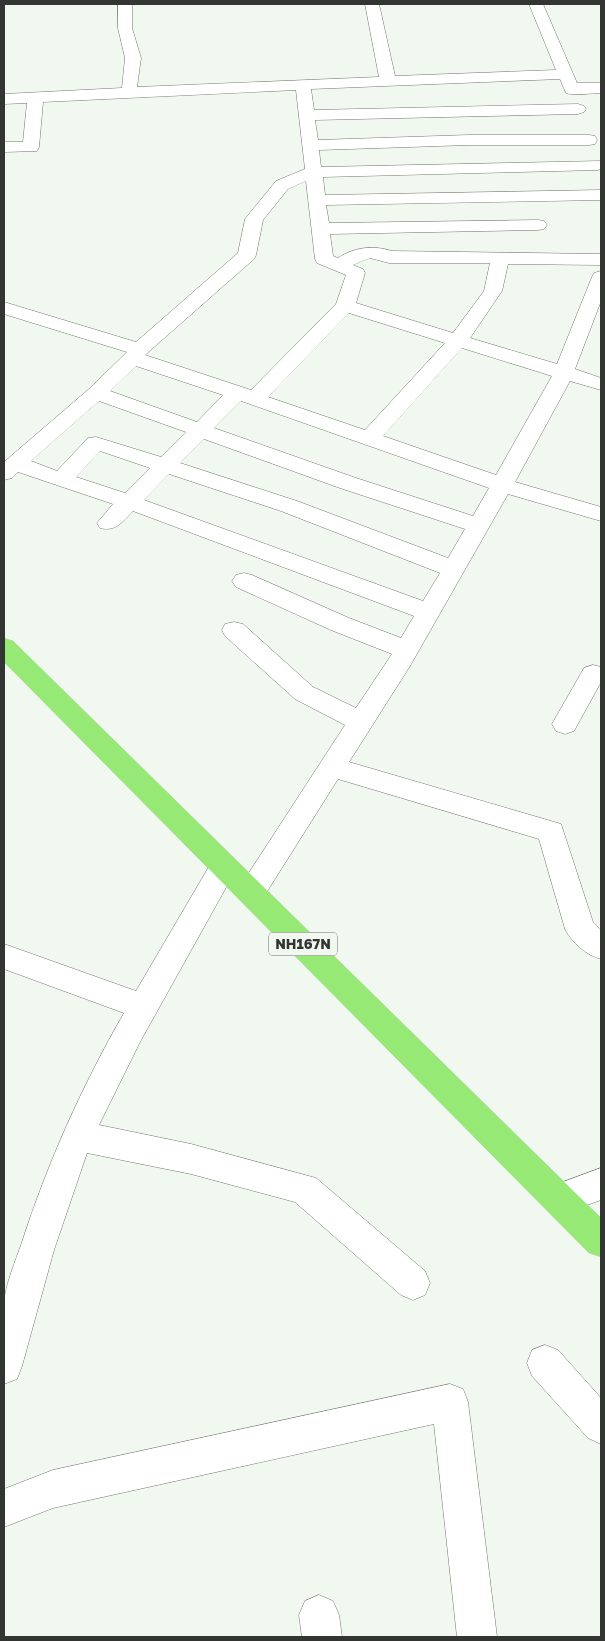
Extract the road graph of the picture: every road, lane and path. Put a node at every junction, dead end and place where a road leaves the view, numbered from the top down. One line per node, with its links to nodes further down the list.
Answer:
1 (124, 4): 8 (street)
2 (372, 4): 4 (street)
3 (536, 4): 5 (street)
4 (388, 81): 5 (street); 6 (street)
5 (568, 81): 7 (street); 11 (street)
6 (303, 85): 8 (street); 12 (street)
7 (601, 88)
8 (129, 92): 9 (street)
9 (35, 97): 10 (street); 15 (street)
10 (4, 99)
11 (578, 109): 12 (street); 13 (street)
12 (306, 115): 14 (street)
13 (589, 140): 14 (street); 16 (street)
14 (310, 145): 17 (street)
15 (4, 147)
16 (600, 171): 17 (street)
17 (313, 172): 19 (street); 29 (street)
18 (601, 194): 19 (street)
19 (316, 200): 21 (street)
20 (538, 225): 21 (street)
21 (320, 229): 24 (street)
22 (500, 258): 23 (street); 24 (street); 28 (street)
23 (601, 259)
24 (340, 266): 26 (street)
25 (601, 277): 30 (street)
26 (345, 306): 28 (street); 33 (street)
27 (4, 308): 29 (street)
28 (458, 340): 30 (street); 35 (street)
29 (136, 354): 32 (street); 33 (street)
30 (563, 372): 31 (street); 39 (street)
31 (601, 384)
32 (96, 393): 34 (street); 37 (street)
33 (245, 396): 34 (street); 35 (street)
34 (200, 431): 36 (street); 43 (street)
35 (369, 438): 39 (street)
36 (167, 465): 38 (street); 40 (street); 44 (street)
37 (9, 468): 38 (street)
38 (62, 480): 40 (street)
39 (502, 484): 41 (street); 43 (street)
40 (129, 502): 42 (street); 46 (street)
41 (601, 514)
42 (108, 522)
43 (478, 526): 44 (street)
44 (453, 569): 46 (street)
45 (244, 581): 49 (street)
46 (428, 612): 49 (street)
47 (234, 630): 51 (street)
48 (4, 647): 54 (highway, NH167N)
49 (407, 650): 51 (street)
50 (598, 669): 52 (street)
51 (361, 722): 53 (street)
52 (564, 724)
53 (332, 767): 55 (street); 56 (street)
54 (224, 866): 55 (highway, NH167N); 58 (street)
55 (251, 893): 61 (highway, NH167N)
56 (601, 947)
57 (4, 956): 58 (street)
58 (142, 1006): 59 (street)
59 (78, 1136): 63 (street); 65 (street)
60 (601, 1184): 61 (street)
61 (559, 1199): 62 (highway, NH167N)
62 (601, 1241)
63 (413, 1283)
64 (545, 1363): 66 (street)
65 (4, 1366)
66 (601, 1425)
67 (4, 1508): 68 (street)
68 (478, 1637)

